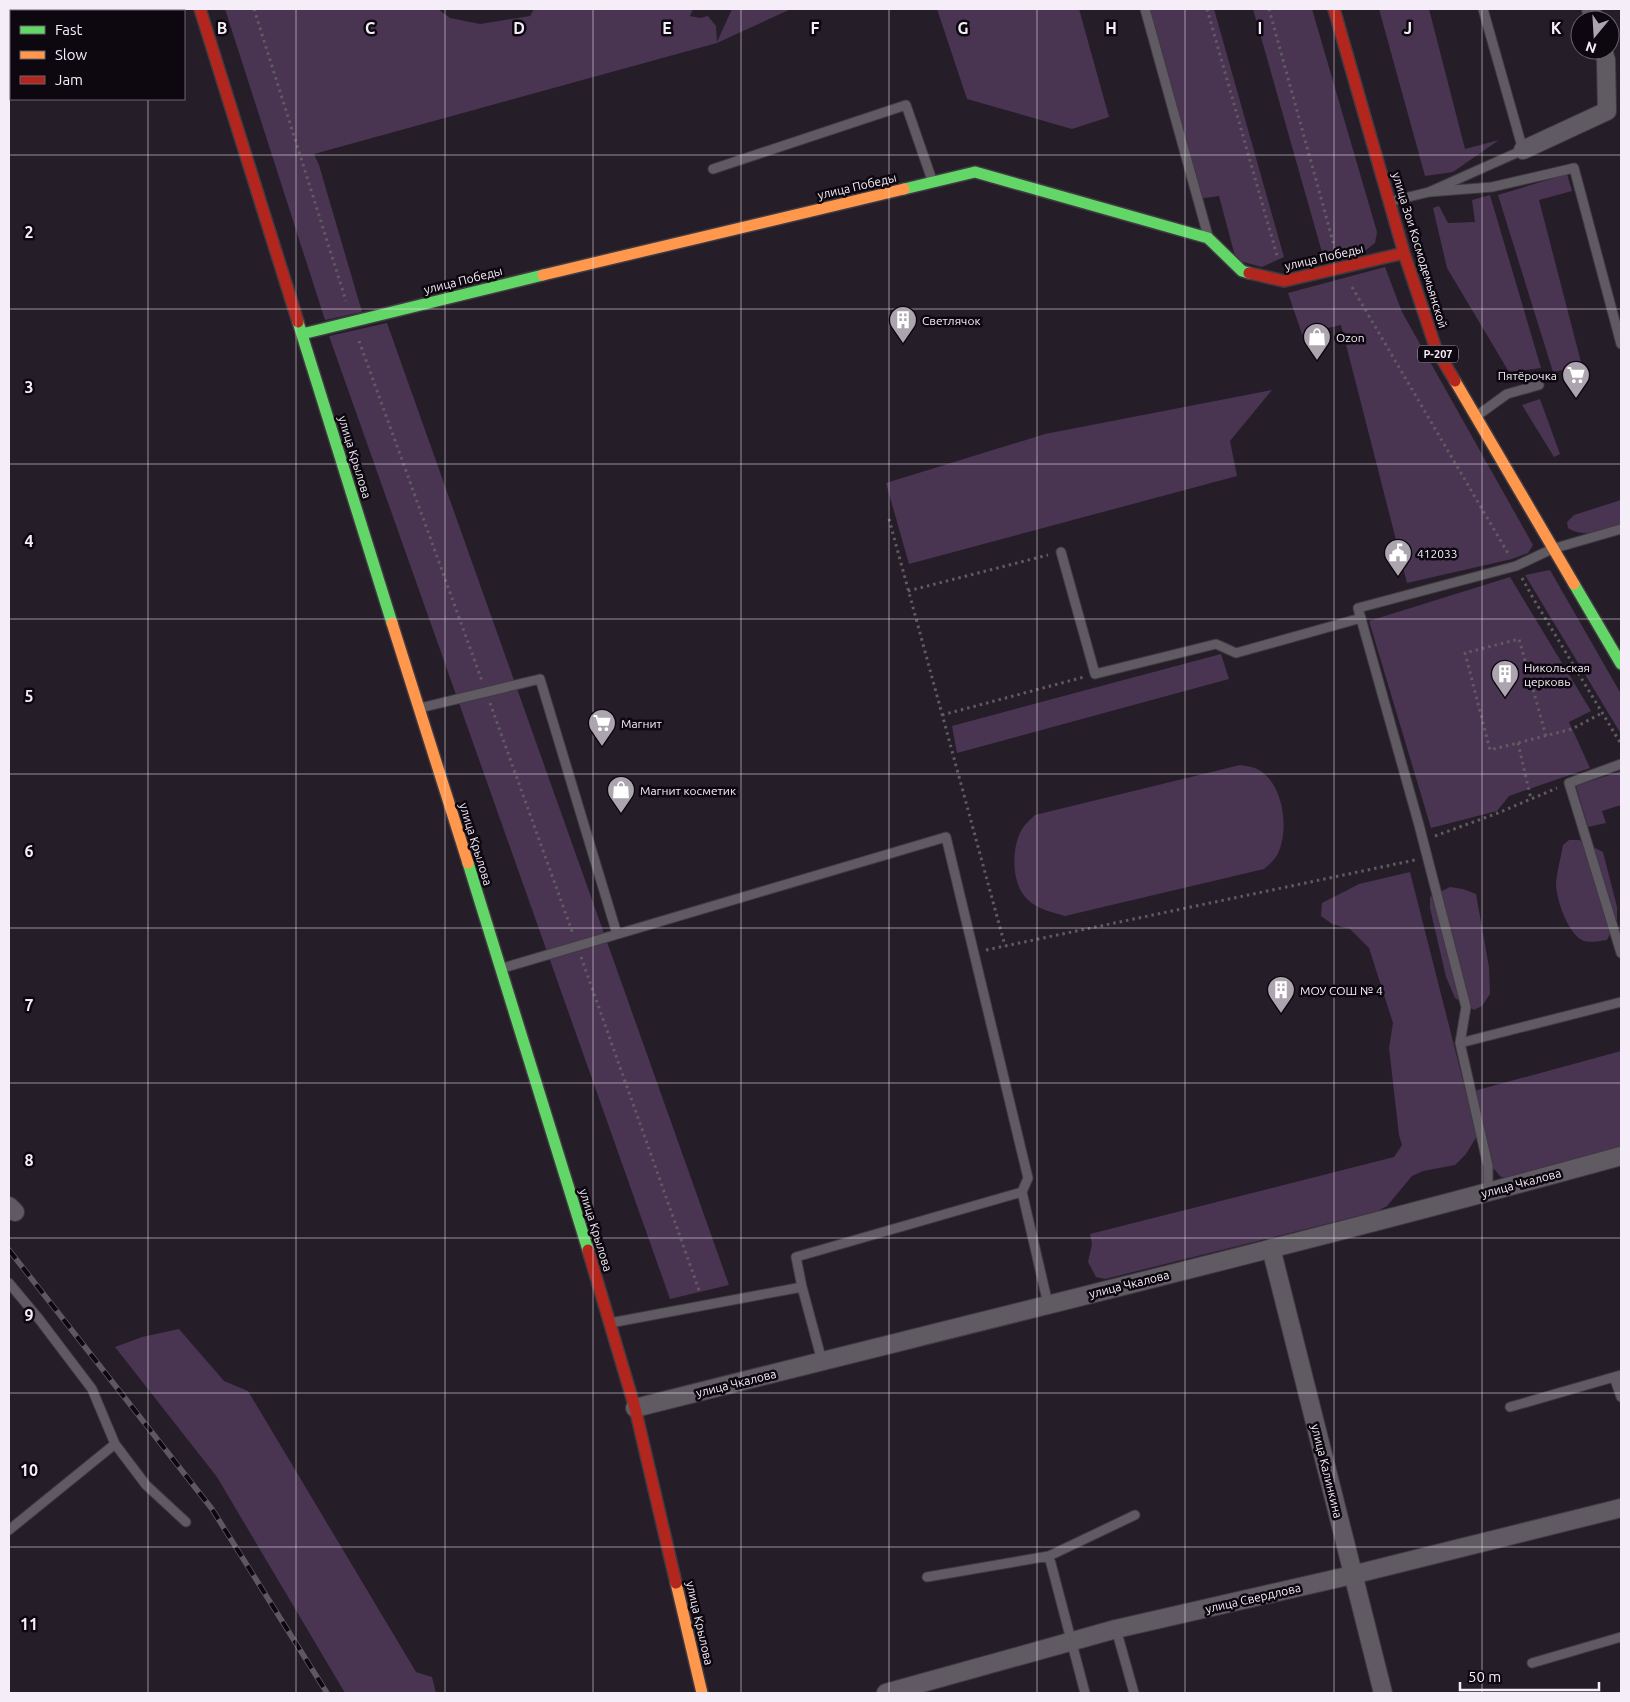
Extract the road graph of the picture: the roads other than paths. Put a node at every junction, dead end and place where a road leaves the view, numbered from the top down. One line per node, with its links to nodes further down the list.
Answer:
1 (200, 9): 13 (street, улица Крылова)
2 (1145, 9): 11 (lane)
3 (1334, 9): 10 (street, улица Зои Космодемьянской / Р-207)
4 (1483, 9): 6 (lane)
5 (1606, 60): 6 (street)
6 (1523, 150): 9 (lane)
7 (713, 169): 8 (lane)
8 (933, 182): 11 (street, улица Победы); 13 (street, улица Победы)
9 (1429, 192): 10 (lane); 14 (lane)
10 (1390, 201): 12 (street, улица Зои Космодемьянской / Р-207)
11 (1208, 238): 12 (street, улица Победы)
12 (1404, 253): 16 (street, улица Зои Космодемьянской / Р-207)
13 (302, 334): 22 (street, улица Крылова)
14 (1621, 344)
15 (1539, 385): 16 (lane)
16 (1476, 417): 18 (street, улица Зои Космодемьянской / Р-207)
17 (1621, 529): 18 (lane)
18 (1552, 549): 20 (lane); 21 (street, улица Зои Космодемьянской / Р-207)
19 (1061, 552): 20 (lane)
20 (1361, 618): 28 (lane)
21 (1621, 664)
22 (419, 708): 24 (lane); 26 (street, улица Крылова)
23 (1621, 764): 25 (lane)
24 (617, 934): 26 (lane); 30 (lane)
25 (1621, 953)
26 (500, 968): 36 (street, улица Крылова)
27 (1621, 1002): 28 (lane)
28 (1460, 1043): 31 (lane)
29 (1621, 1156): 31 (street, улица Чкалова)
30 (1022, 1192): 34 (lane); 35 (lane)
31 (1488, 1192): 32 (street, улица Чкалова)
32 (1271, 1248): 35 (street, улица Чкалова); 48 (street, улица Калинкина)
33 (9, 1284): 42 (lane)
34 (802, 1287): 36 (lane); 37 (lane)
35 (1048, 1304): 37 (street, улица Чкалова)
36 (610, 1323): 41 (street, улица Крылова)
37 (822, 1361): 41 (street, улица Чкалова)
38 (1618, 1376): 39 (lane); 40 (lane)
39 (1621, 1397)
40 (1510, 1407)
41 (635, 1408): 54 (street, улица Крылова)
42 (115, 1444): 45 (lane); 46 (lane)
43 (1621, 1508): 48 (street, улица Свердлова)
44 (1135, 1515): 47 (lane)
45 (186, 1522)
46 (9, 1530)
47 (1049, 1556): 49 (lane); 52 (lane)
48 (1352, 1575): 50 (street, улица Свердлова); 58 (street, улица Калинкина)
49 (927, 1577)
50 (1116, 1630): 52 (street, улица Свердлова); 57 (lane)
51 (1621, 1637): 53 (lane)
52 (1072, 1641): 55 (street, улица Свердлова); 56 (lane)
53 (1532, 1663)
54 (702, 1693)
55 (886, 1693)
56 (1085, 1693)
57 (1134, 1693)
58 (1383, 1693)

